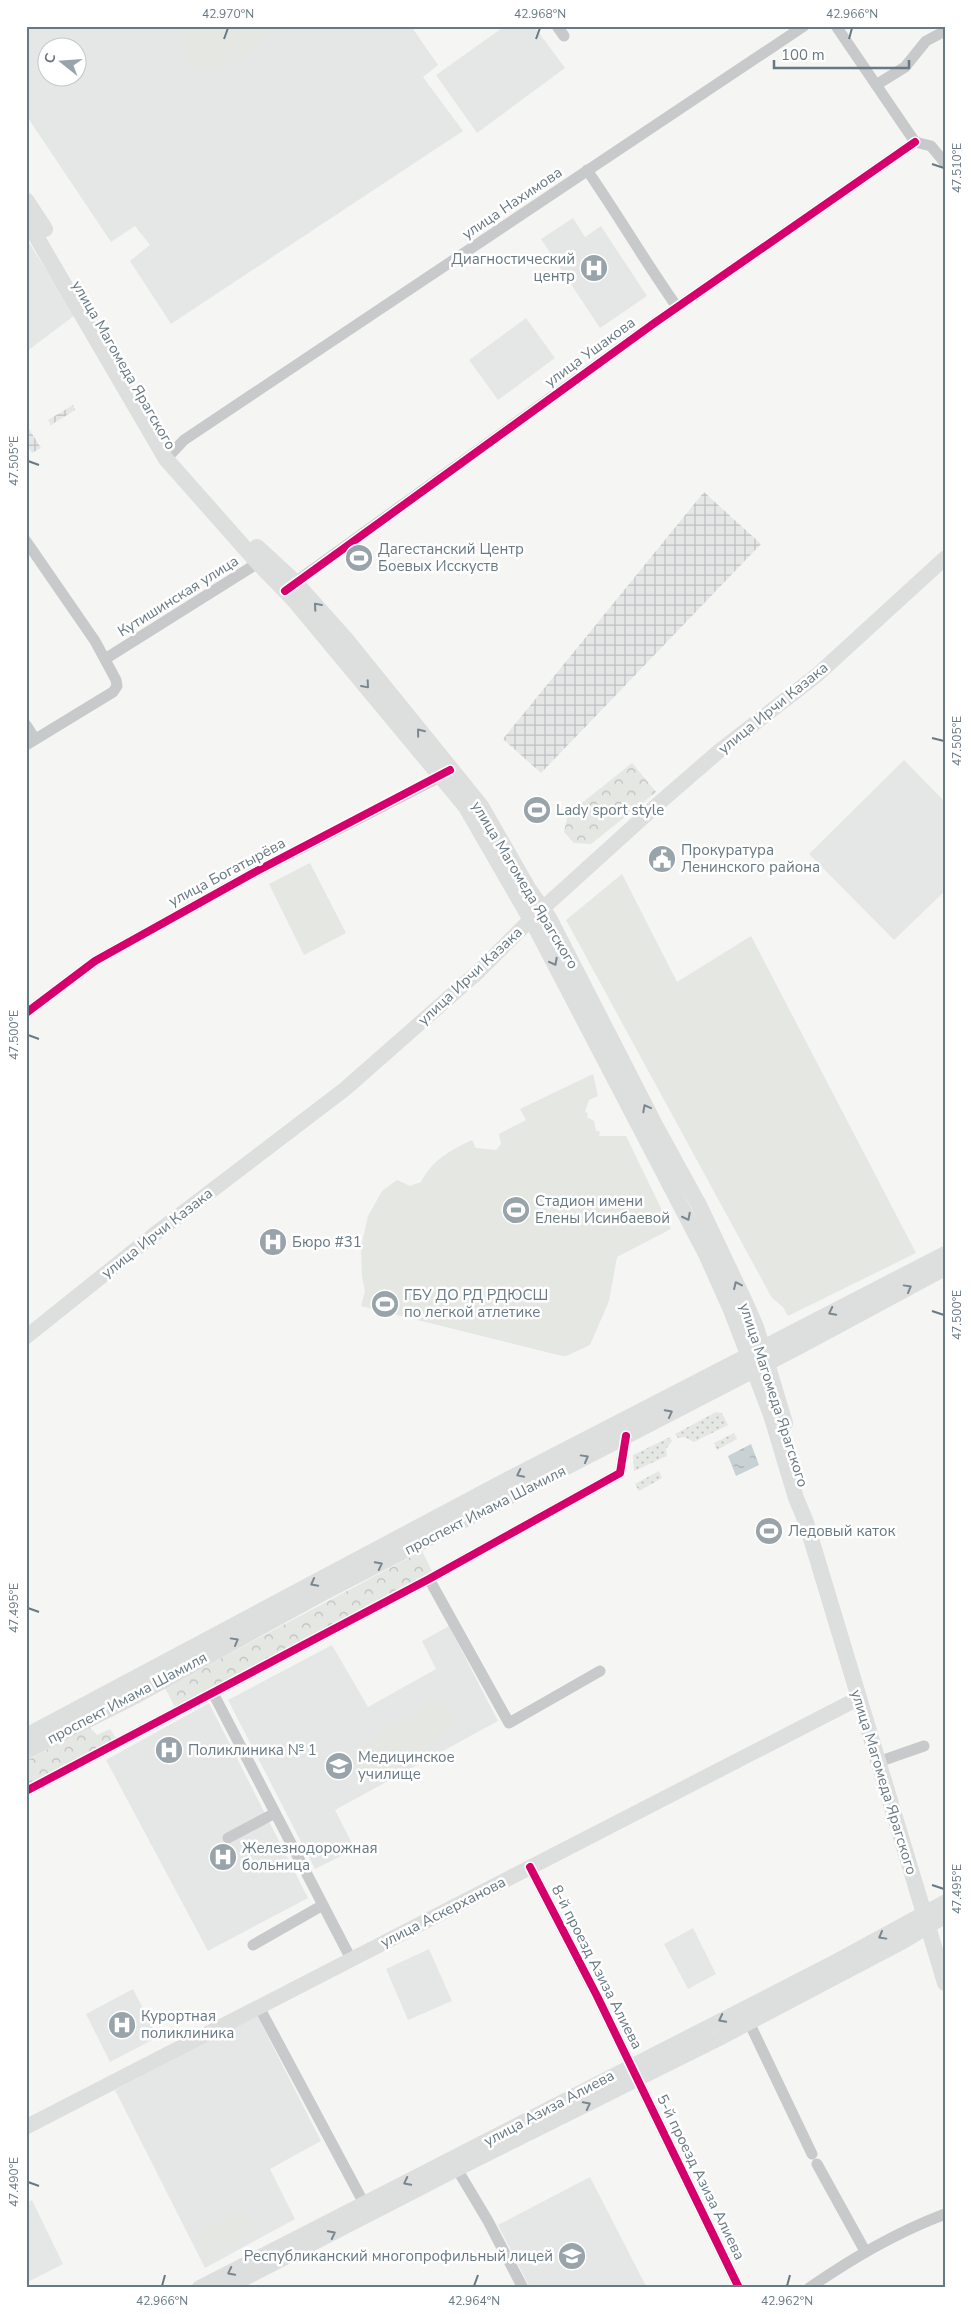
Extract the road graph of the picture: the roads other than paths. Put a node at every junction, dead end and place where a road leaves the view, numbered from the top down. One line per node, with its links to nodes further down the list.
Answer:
1 (804, 26): 7 (street, улица Нахимова)
2 (836, 26): 4 (street)
3 (945, 31): 4 (street)
4 (876, 85): 5 (street)
5 (916, 142): 6 (street); 10 (street, улица Ушакова)
6 (945, 163)
7 (587, 170): 10 (street); 11 (street, улица Нахимова)
8 (26, 200): 11 (main road, улица Магомеда Ярагского)
9 (26, 219): 11 (main road, улица Магомеда Ярагского)
10 (677, 307): 15 (street, улица Ушакова)
11 (170, 455): 14 (main road, улица Магомеда Ярагского)
12 (26, 541): 16 (street)
13 (945, 558): 20 (main road, улица Ирчи Казака)
14 (261, 559): 15 (main road, улица Магомеда Ярагского); 16 (street, Кутишинская улица)
15 (290, 586): 19 (main road, улица Магомеда Ярагского)
16 (105, 659): 18 (street)
17 (26, 725): 18 (street)
18 (31, 742)
19 (446, 773): 20 (main road, улица Магомеда Ярагского); 21 (street, улица Богатырёва)
20 (537, 914): 24 (main road, улица Ирчи Казака); 25 (main road, улица Магомеда Ярагского)
21 (26, 1014)
22 (945, 1254): 25 (main road, проспект Имама Шамиля, one-way to 25)
23 (945, 1268): 25 (main road, проспект Имама Шамиля, one-way to 23)
24 (27, 1336)
25 (758, 1359): 26 (main road, проспект Имама Шамиля, one-way to 25); 30 (main road, улица Магомеда Ярагского); 31 (main road, проспект Имама Шамиля, one-way to 31)
26 (626, 1436): 27 (street); 35 (main road, проспект Имама Шамиля, one-way to 26)
27 (429, 1579): 28 (street); 29 (street)
28 (600, 1672)
29 (213, 1694): 37 (street); 38 (street)
30 (859, 1698): 36 (main road, улица Магомеда Ярагского); 40 (main road, улица Аскерханова)
31 (67, 1714): 32 (main road); 33 (main road, проспект Имама Шамиля)
32 (26, 1726)
33 (26, 1736)
34 (924, 1746): 36 (street)
35 (26, 1751)
36 (878, 1762): 44 (main road, улица Магомеда Ярагского)
37 (26, 1791)
38 (275, 1813): 39 (street); 42 (street)
39 (228, 1838)
40 (530, 1867): 46 (main road, улица Аскерханова); 50 (street, 8-й проезд Азиза Алиева)
41 (945, 1902): 44 (main road)
42 (323, 1905): 45 (street); 46 (street)
43 (945, 1916): 44 (main road)
44 (926, 1919): 47 (main road, улица Магомеда Ярагского); 49 (main road, улица Азиза Алиева, one-way to 49); 49 (main road, улица Азиза Алиева)
45 (253, 1945)
46 (351, 1960): 48 (main road, улица Аскерханова)
47 (945, 1984)
48 (259, 2007): 52 (main road, улица Аскерханова); 54 (street)
49 (746, 2016): 50 (main road, улица Азиза Алиева, one-way to 50); 51 (main road, улица Азиза Алиева); 56 (street)
50 (631, 2065): 51 (street, 8-й проезд Азиза Алиева); 54 (main road, улица Азиза Алиева, one-way to 54)
51 (638, 2079): 53 (main road, улица Азиза Алиева, one-way to 51); 60 (street, 5-й проезд Азиза Алиева)
52 (26, 2127)
53 (457, 2169): 54 (main road, улица Азиза Алиева); 59 (street)
54 (368, 2210): 57 (main road, улица Азиза Алиева, one-way to 57); 58 (main road, улица Азиза Алиева, one-way to 54)
55 (945, 2214): 56 (street)
56 (864, 2251): 61 (street)
57 (199, 2288)
58 (226, 2288)
59 (523, 2288)
60 (739, 2288)
61 (809, 2288)

